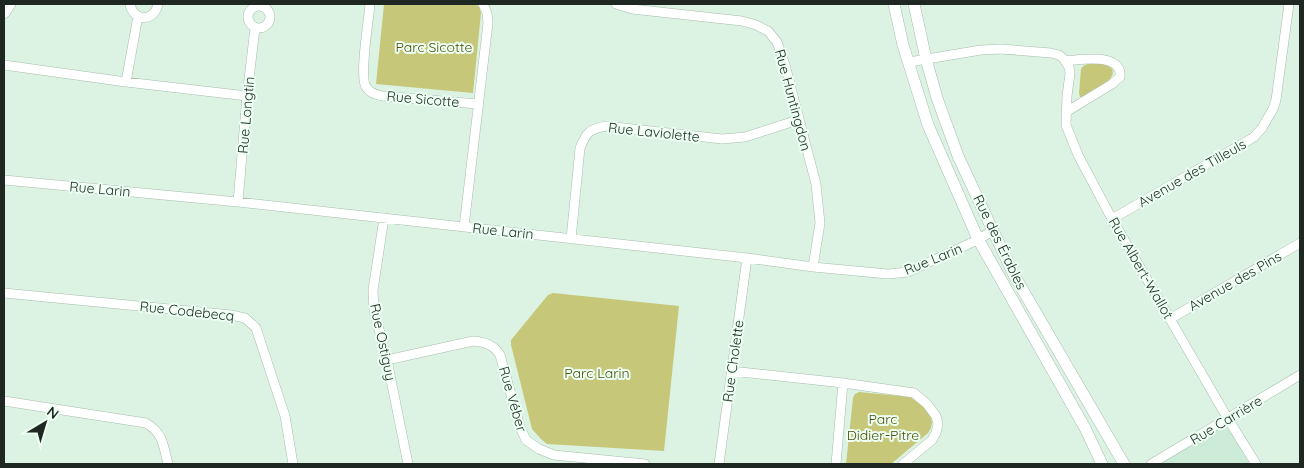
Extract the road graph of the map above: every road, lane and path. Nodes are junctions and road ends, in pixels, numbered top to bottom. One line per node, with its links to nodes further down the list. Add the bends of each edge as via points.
1 (10, 4): 10 (street)
2 (130, 4): 11 (street)
3 (158, 4): 11 (street, via 151,16)
4 (370, 4): 19 (street, Rue Sicotte, via 363,70 364,84 370,92 382,96)
5 (484, 4): 19 (street, Rue Sicotte, via 488,23)
6 (616, 4): 21 (street, Rue Huntingdon, via 632,9 742,21 768,31 777,42 785,65)
7 (894, 4): 15 (street, Rue des Érables)
8 (914, 4): 13 (street, Rue des Érables)
9 (1289, 4): 25 (street, Avenue des Tilleuls, via 1276,100 1262,128 1254,137)
10 (4, 13)
11 (138, 16): 17 (street)
12 (255, 28): 18 (street, Rue Longtin)
13 (926, 59): 14 (street, via 1001,49 1051,53); 15 (street); 27 (street, Rue des Érables, via 958,156)
14 (1065, 61): 20 (street, Rue Albert-Wallot, via 1070,73); 20 (street, via 1109,60 1121,72 1112,84)
15 (909, 62): 29 (street, Rue des Érables, via 928,125)
16 (4, 65): 17 (street)
17 (126, 82): 18 (street)
18 (247, 96): 23 (street, Rue Longtin)
19 (478, 104): 26 (street, Rue Sicotte)
20 (1066, 112): 25 (street, Rue Albert-Wallot, via 1066,125 1078,155)
21 (798, 120): 28 (street, Rue Laviolette, via 745,137 722,140 606,126 593,128 580,148); 32 (street, Rue Huntingdon, via 816,184 820,224)
22 (4, 180): 23 (street, Rue Larin)
23 (238, 202): 24 (street, Rue Larin)
24 (384, 218): 26 (street, Rue Larin); 35 (street, Rue Ostiguy, via 373,290 374,310)
25 (1112, 219): 34 (street, Rue Albert-Wallot)
26 (464, 227): 28 (street, Rue Larin)
27 (993, 231): 29 (street, Rue Larin); 49 (street, Rue des Érables, via 1014,275)
28 (571, 239): 31 (street, Rue Larin)
29 (978, 239): 32 (street, Rue Larin, via 908,272 888,274); 48 (street, Rue des Érables)
30 (1300, 243): 34 (street, Avenue des Pins)
31 (747, 258): 32 (street, Rue Larin); 36 (street, Rue Cholette)
32 (813, 267)
33 (4, 293): 42 (street, Rue Codebecq, via 245,318 256,328 285,416)
34 (1170, 319): 40 (street, Rue Albert-Wallot)
35 (387, 360): 43 (street, Rue Ostiguy); 44 (street, Rue Véber, via 474,341 484,342 499,352 526,440 554,455)
36 (731, 371): 38 (street); 45 (street, Rue Cholette)
37 (1300, 375): 40 (street, Rue Carrière)
38 (843, 384): 46 (street); 47 (street, via 914,393 936,416 938,424 932,440)
39 (4, 401): 41 (street, via 146,423 161,436)
40 (1228, 419): 50 (street, Rue Carrière); 51 (street, Rue Albert-Wallot)
41 (168, 464)
42 (293, 464)
43 (408, 464)
44 (645, 464)
45 (719, 464)
46 (836, 464)
47 (903, 464)
48 (1102, 464)
49 (1124, 464)
50 (1151, 464)
51 (1256, 464)

